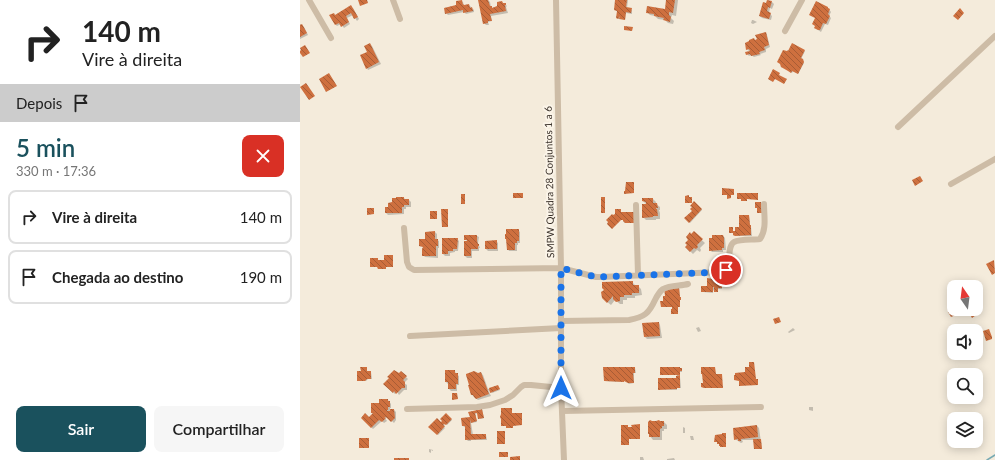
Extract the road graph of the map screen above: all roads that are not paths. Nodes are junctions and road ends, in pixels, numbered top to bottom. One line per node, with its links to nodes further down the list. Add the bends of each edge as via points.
1 (309, 0): 8 (street)
2 (393, 0): 5 (street)
3 (556, 0): 15 (street, SMPW Quadra 28 Conjuntos 1 a 6)
4 (802, 0): 6 (street)
5 (400, 19)
6 (785, 31)
7 (995, 36): 9 (street)
8 (331, 38)
9 (898, 127)
10 (995, 159): 11 (street)
11 (952, 184)
12 (764, 204): 16 (street, via 763,235 760,239 733,242 726,270)
13 (636, 205): 16 (street)
14 (404, 228): 15 (street, via 407,262 414,270)
15 (561, 268): 16 (street, via 596,277); 18 (street, SMPW Quadra 28 Conjuntos 1 a 6)
16 (638, 275)
17 (688, 284): 18 (street, via 661,290 651,308 638,319)
18 (561, 321): 19 (street, SMPW Quadra 28 Conjuntos 1 a 6)
19 (561, 328): 20 (street); 21 (street, SMPW Quadra 28 Conjuntos 1 a 6)
20 (410, 336)
21 (561, 388): 23 (street, via 531,384 524,385 513,395 495,404); 24 (street, SMPW Quadra 28 Conjuntos 1 a 6)
22 (761, 407): 24 (street)
23 (407, 409)
24 (563, 410): 25 (street, SMPW Quadra 28 Conjuntos 1 a 6)
25 (564, 460)

